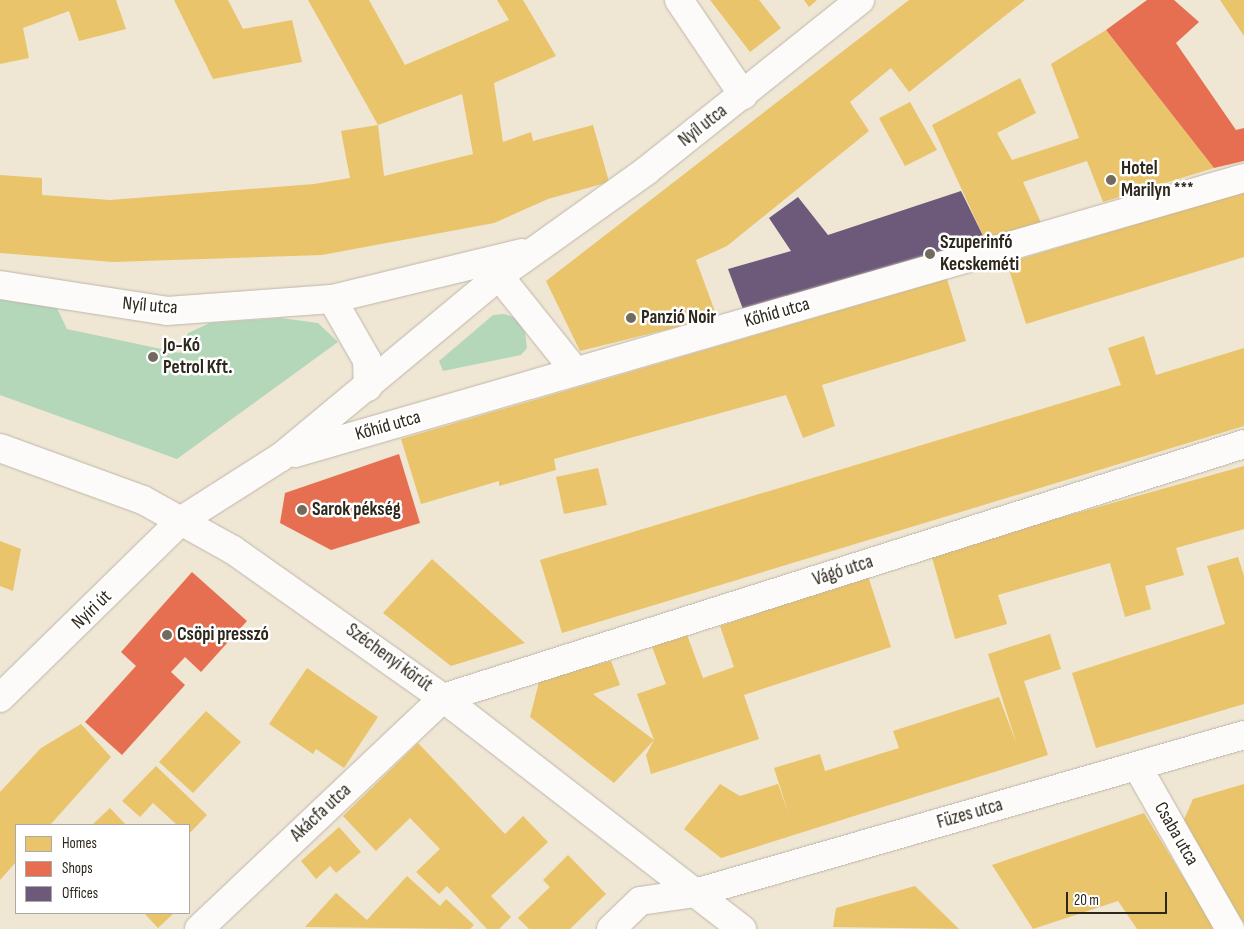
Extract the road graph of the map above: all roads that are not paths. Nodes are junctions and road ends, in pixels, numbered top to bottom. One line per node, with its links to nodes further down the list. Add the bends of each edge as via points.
1 (679, 0): 3 (street)
2 (860, 0): 3 (street, Nyíl utca)
3 (743, 95): 5 (street, Nyíl utca)
4 (1244, 178): 9 (street, Kőhíd utca)
5 (543, 248): 6 (street, Nyíl utca); 8 (street, Nyíl utca)
6 (499, 276): 9 (street); 10 (street, Nyíl utca)
7 (0, 285): 8 (street, Nyíl utca, via 168,311)
8 (332, 299): 10 (street, via 367,360)
9 (575, 372): 13 (street, Kőhíd utca)
10 (368, 387): 13 (street, Nyíl utca)
11 (1244, 444): 16 (street, Vágó utca)
12 (0, 448): 14 (street, Széchenyi körút, via 143,500)
13 (281, 457): 14 (street, Nyíl utca)
14 (182, 520): 15 (street, Nyíri út); 16 (street, Széchenyi körút, via 300,593)
15 (0, 698)
16 (443, 698): 19 (street, Széchenyi körút); 20 (street, Akácfa utca)
17 (1244, 735): 18 (street, Füzes utca)
18 (1137, 766): 19 (street, Füzes utca); 23 (street, Csaba utca)
19 (696, 893): 21 (street, Füzes utca, via 640,901); 22 (street, Széchenyi körút)
20 (199, 929)
21 (611, 929)
22 (742, 929)
23 (1230, 929)

